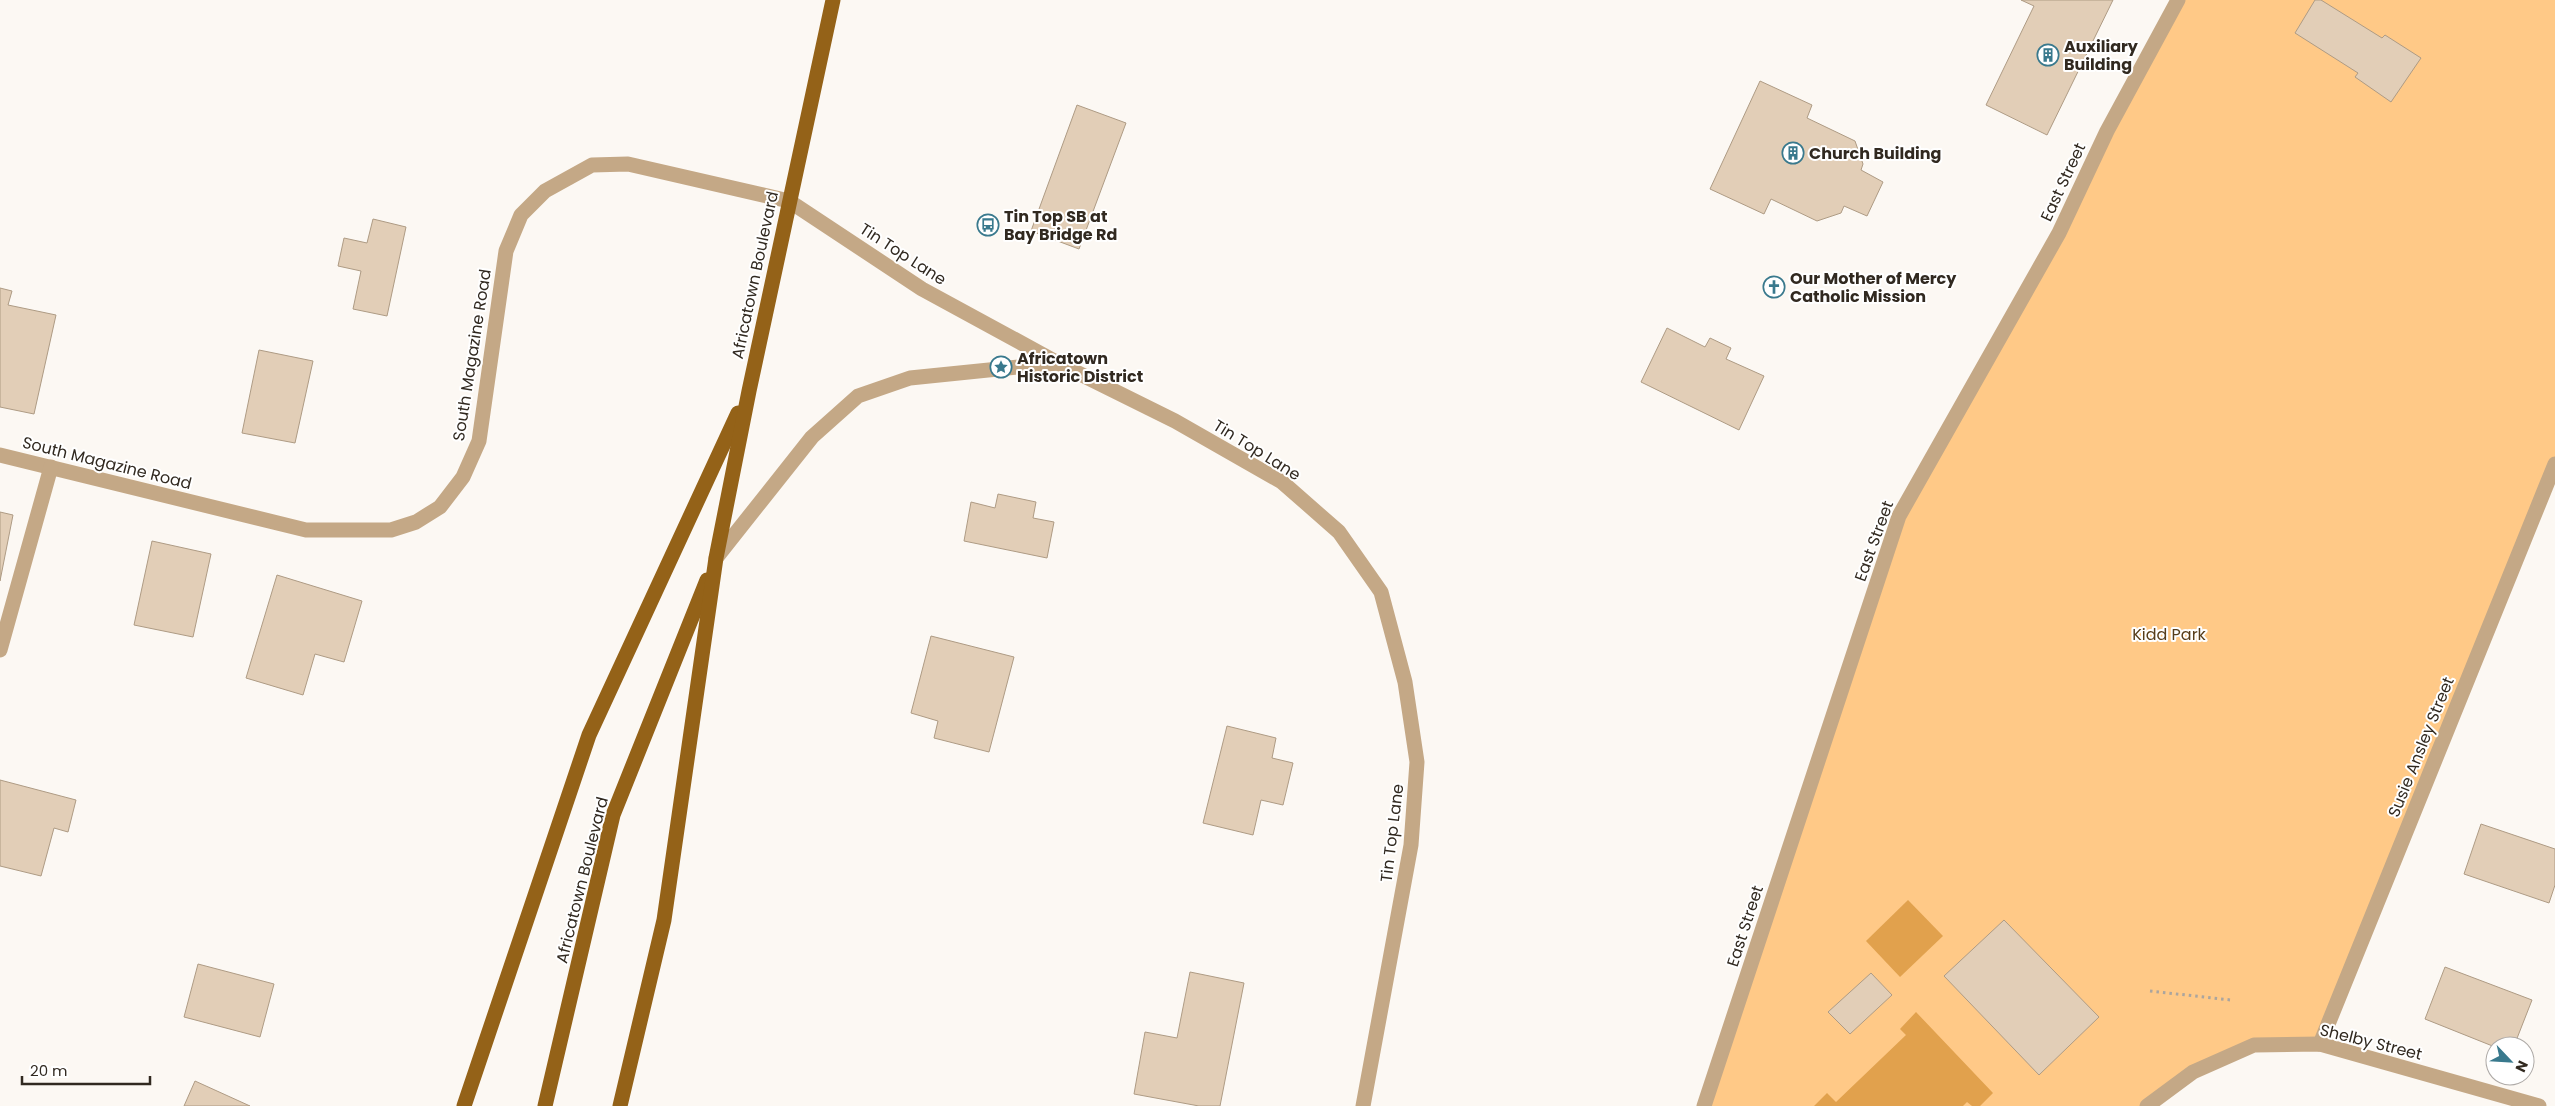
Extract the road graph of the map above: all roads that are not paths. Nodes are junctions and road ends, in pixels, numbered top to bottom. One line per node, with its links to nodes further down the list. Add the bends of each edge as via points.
1 (833, 0): 3 (main road, Africatown Boulevard)
2 (2178, 0): 16 (street, East Street, via 2107,131 2059,233 1899,516)
3 (789, 201): 4 (street, Tin Top Lane, via 922,289); 5 (main road, Africatown Boulevard); 8 (street, South Magazine Road, via 628,164 592,165 545,191 521,214 506,251 479,441 463,477 440,507 416,522 391,530 306,530)
4 (1058, 362): 9 (street, via 910,378 858,396 812,437); 15 (street, Tin Top Lane, via 1175,421 1282,482 1339,532 1381,592 1405,682 1417,762 1411,845)
5 (748, 391): 9 (main road, Africatown Boulevard); 12 (main road, via 589,735)
6 (0, 455): 8 (street, South Magazine Road)
7 (2555, 464): 11 (street, Susie Ansley Street)
8 (51, 467): 10 (street)
9 (716, 558): 13 (main road, Africatown Boulevard, via 613,815); 14 (main road, Africatown Boulevard, via 664,920)
10 (0, 650)
11 (2320, 1044): 17 (street, Shelby Street, via 2254,1045 2192,1072); 18 (street, Shelby Street)
12 (464, 1106)
13 (545, 1106)
14 (620, 1106)
15 (1363, 1106)
16 (1704, 1106)
17 (2147, 1106)
18 (2539, 1106)

